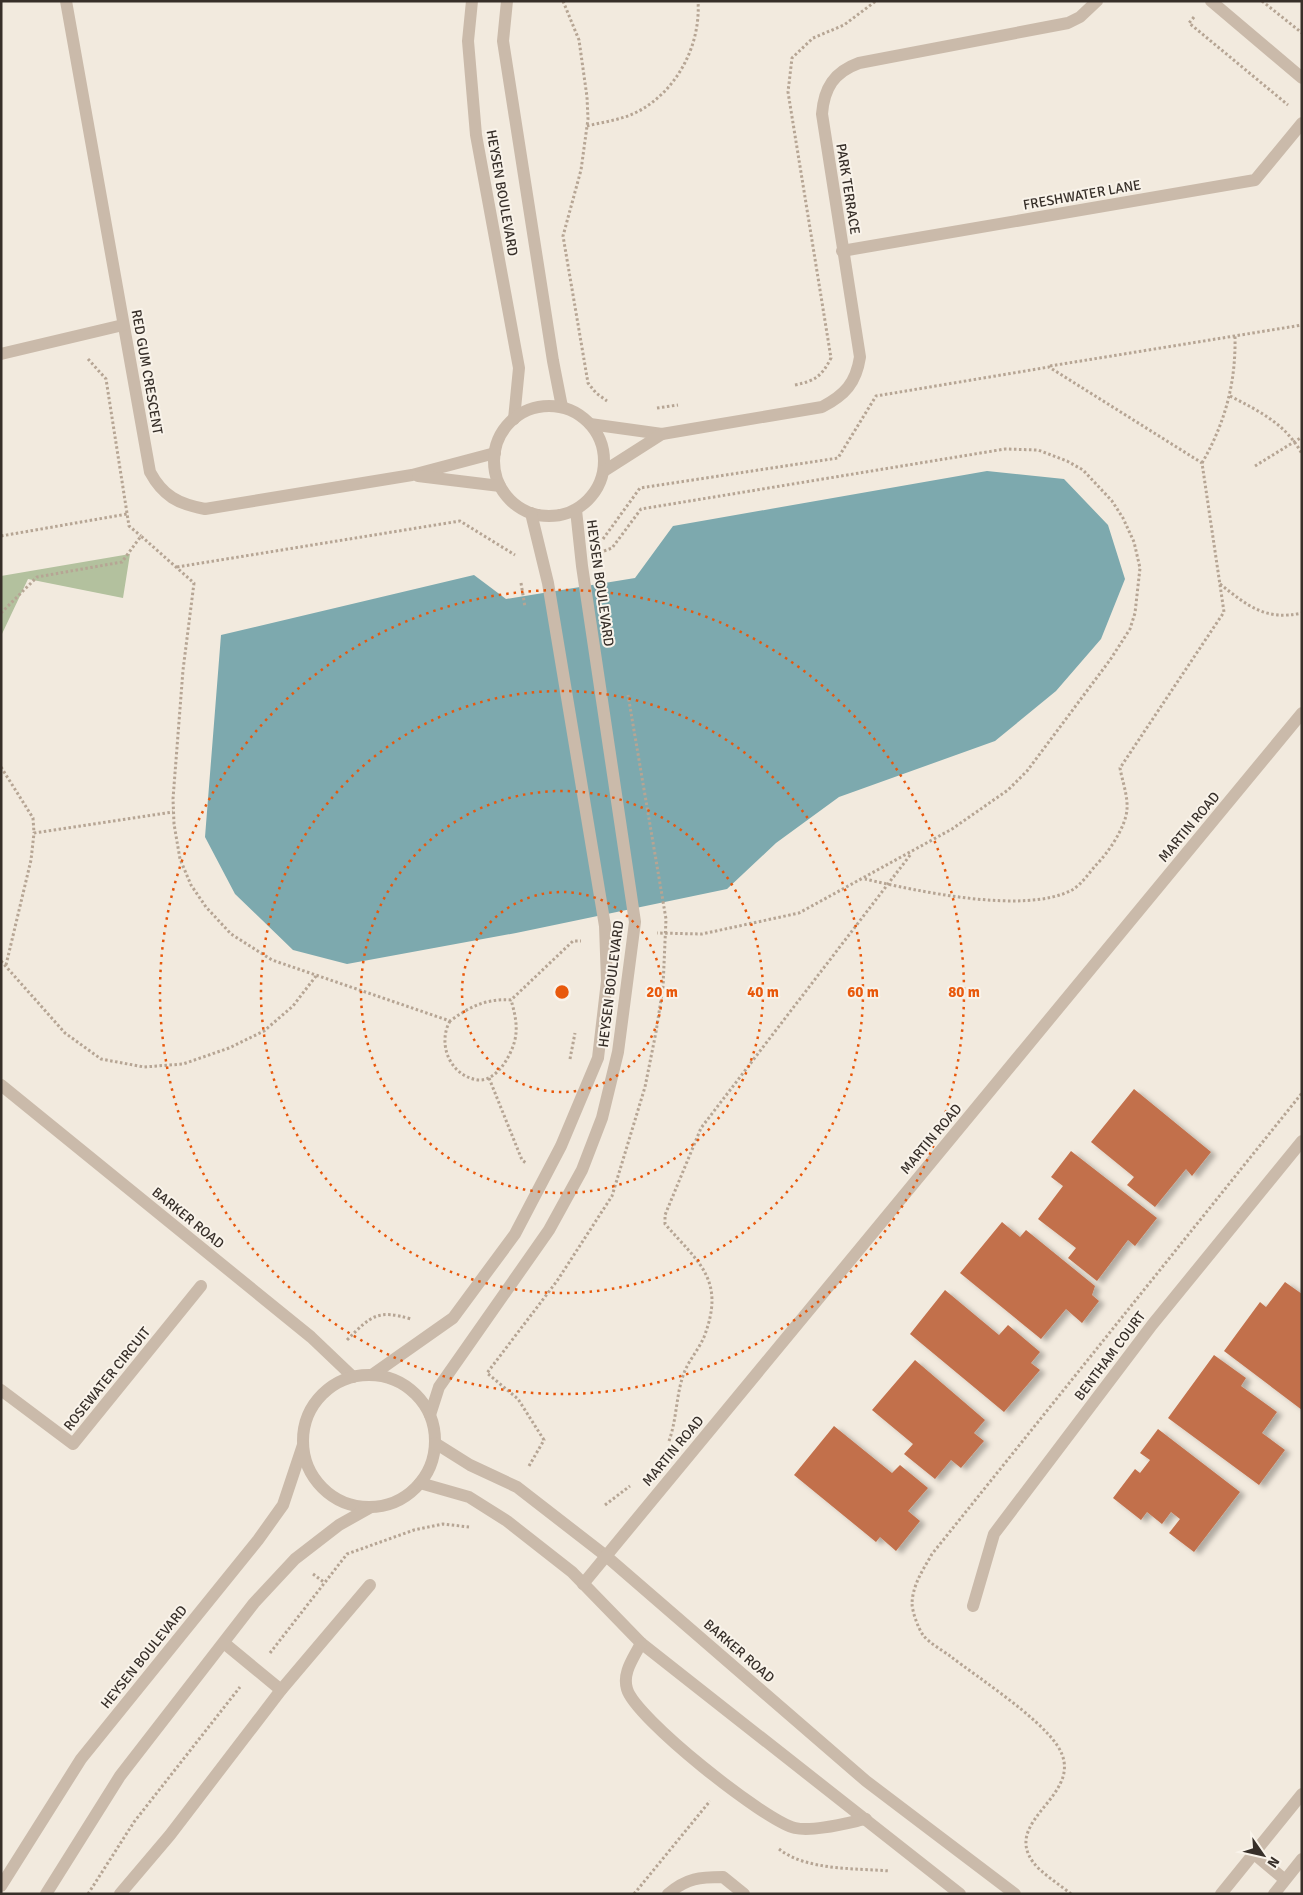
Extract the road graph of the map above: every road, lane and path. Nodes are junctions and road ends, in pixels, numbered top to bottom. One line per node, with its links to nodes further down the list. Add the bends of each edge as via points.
1 (66, 1): 17 (street, RED GUM CRESCENT)
2 (472, 1): 29 (street, HEYSEN BOULEVARD, via 468,41 476,135 519,368)
3 (507, 1): 27 (street, HEYSEN BOULEVARD, via 504,41 552,361)
4 (563, 1): 15 (path, via 579,40)
5 (698, 1): 15 (path, via 696,31 686,60 669,87 653,102 635,112 618,120)
6 (876, 1): 23 (path, via 844,25 813,38 792,58 788,92 831,358 823,373)
7 (1096, 1): 16 (street, PARK TERRACE, via 1080,17 1068,23 859,62 845,68 830,82 823,99 822,114)
8 (1211, 1): 12 (street)
9 (1262, 1): 11 (path)
10 (1197, 14): 13 (path, via 1189,23)
11 (1302, 33)
12 (1302, 78)
13 (1294, 110)
14 (1302, 123): 16 (street, FRESHWATER LANE, via 1255,180)
15 (587, 126): 25 (path, via 581,170 563,236 588,383)
16 (842, 252): 31 (street, PARK TERRACE, via 860,357 850,387 839,398 822,407)
17 (123, 325): 20 (street); 39 (street, RED GUM CRESCENT, via 150,472 157,485 174,501 205,508)
18 (1302, 325): 19 (path)
19 (1235, 336): 22 (path); 24 (path, via 1236,360)
20 (1, 354)
21 (79, 361): 42 (path, via 89,359 106,379)
22 (1050, 366): 36 (path); 46 (path, via 876,396 838,458 640,488 603,539)
23 (788, 387)
24 (1230, 396): 33 (path, via 1276,421); 36 (path, via 1215,442)
25 (608, 402)
26 (680, 404): 28 (path)
27 (562, 407): 29 (street, via 528,410); 30 (street)
28 (652, 408)
29 (514, 419): 34 (street, via 505,428)
30 (590, 424): 31 (street); 38 (street, via 600,438)
31 (662, 434): 38 (street)
32 (1302, 437): 33 (path)
33 (1295, 441): 35 (path); 37 (path)
34 (495, 453): 39 (street, RED GUM CRESCENT); 40 (street, via 494,464)
35 (1302, 454)
36 (1202, 463): 50 (path)
37 (1255, 466)
38 (604, 471): 41 (street, via 598,487)
39 (412, 475): 40 (street, RED GUM CRESCENT)
40 (500, 486): 43 (street, via 513,503)
41 (576, 510): 43 (street, via 546,517); 61 (street, HEYSEN BOULEVARD)
42 (127, 514): 44 (path); 45 (path, via 129,526)
43 (531, 514): 62 (street, HEYSEN BOULEVARD, via 548,583)
44 (1, 536)
45 (141, 536): 49 (path); 51 (path, via 122,562 37,577)
46 (604, 551): 47 (path); 58 (path, via 612,548 641,509 1005,449 1038,450 1083,470 1112,501 1134,542 1140,568 1130,629 1027,771 1008,790)
47 (605, 558)
48 (517, 562): 49 (path, via 515,554 460,521)
49 (176, 567): 56 (path, via 194,583 183,670)
50 (1220, 584): 52 (path, via 1264,614 1284,617); 60 (path, via 1224,612 1120,768 1127,810 1117,837 1106,855 1073,889 1045,899 993,901)
51 (1, 613)
52 (1302, 614)
53 (626, 685): 63 (path)
54 (1302, 713): 94 (street, MARTIN ROAD)
55 (1, 767): 57 (path, via 33,818)
56 (173, 812): 57 (path); 68 (path, via 180,859 191,885 206,907 231,934 272,960)
57 (34, 833): 67 (path)
58 (912, 852): 59 (path); 60 (path)
59 (864, 879): 60 (path); 63 (path, via 799,913 702,934)
60 (887, 884): 87 (path, via 701,1128 665,1215 665,1224 705,1269 711,1285 711,1308 704,1338 683,1375)
61 (634, 928): 63 (path); 84 (street, HEYSEN BOULEVARD, via 618,1052 602,1118 582,1170 549,1230 439,1387)
62 (605, 932): 64 (path); 81 (street, HEYSEN BOULEVARD, via 607,981 598,1058 562,1146 515,1234 453,1318)
63 (666, 933): 90 (path, via 656,1032 644,1088 612,1196 557,1281 487,1373 518,1399 544,1440)
64 (582, 940): 65 (path); 69 (path, via 573,941)
65 (582, 950)
66 (1, 961): 67 (path)
67 (6, 965): 68 (path, via 65,1033 100,1059 144,1067 183,1064 264,1031 293,1006)
68 (316, 976): 70 (path)
69 (511, 1000): 70 (path, via 474,1005); 73 (path, via 516,1014 513,1048)
70 (450, 1021): 73 (path, via 444,1036 449,1060 465,1075 478,1080)
71 (575, 1027): 72 (path)
72 (569, 1062)
73 (489, 1078): 77 (path, via 522,1160)
74 (1, 1085): 80 (street, BARKER ROAD)
75 (1302, 1093): 123 (path, via 932,1554 916,1581 912,1604 923,1635 1038,1724 1057,1746 1065,1762 1064,1777 1058,1790 1027,1830 1026,1849 1034,1863)
76 (1302, 1141): 97 (street, BENTHAM COURT, via 1152,1325 994,1534)
77 (532, 1167)
78 (201, 1286): 83 (street, ROSEWATER CIRCUIT, via 73,1444)
79 (414, 1320): 80 (path, via 390,1313 368,1319)
80 (331, 1356): 82 (street, BARKER ROAD)
81 (372, 1375): 82 (street); 84 (street, via 390,1378 407,1387 421,1400)
82 (353, 1377): 86 (street, via 322,1395 305,1427)
83 (1, 1390)
84 (430, 1415): 85 (street)
85 (435, 1443): 88 (street, via 431,1464); 90 (street, BARKER ROAD, via 470,1465)
86 (303, 1445): 92 (street, via 314,1477 325,1490 355,1506); 112 (street, HEYSEN BOULEVARD, via 283,1505 80,1759)
87 (667, 1445)
88 (420, 1483): 92 (street, via 407,1496 390,1504); 93 (street, via 469,1497)
89 (632, 1486): 91 (path)
90 (517, 1487): 94 (street, BARKER ROAD)
91 (605, 1505)
92 (372, 1507): 98 (street, via 339,1525 295,1559 254,1603)
93 (497, 1514): 96 (street); 100 (path, via 483,1528 443,1524 414,1530 347,1554)
94 (606, 1556): 96 (street, MARTIN ROAD); 122 (street, BARKER ROAD, via 866,1781)
95 (370, 1584): 101 (street)
96 (583, 1584): 99 (street)
97 (974, 1606)
98 (224, 1643): 100 (street); 115 (street, via 120,1776)
99 (641, 1643): 104 (street); 104 (street, via 626,1676 627,1690 638,1708 743,1798 784,1825 797,1829)
100 (256, 1669): 101 (street); 116 (path, via 134,1822)
101 (281, 1690): 117 (street, via 170,1835)
102 (1302, 1794): 106 (street)
103 (713, 1797): 118 (path)
104 (866, 1819): 121 (street)
105 (772, 1843): 109 (path, via 786,1854 810,1863)
106 (1253, 1853): 111 (street); 124 (street)
107 (1302, 1859): 111 (street)
108 (882, 1864): 109 (path)
109 (890, 1871): 110 (path)
110 (897, 1877)
111 (1284, 1879): 125 (street)
112 (1, 1886)
113 (1, 1891): 114 (street)
114 (5, 1894)
115 (46, 1894)
116 (88, 1894)
117 (120, 1894)
118 (634, 1894)
119 (668, 1894): 120 (street, via 698,1877 723,1877)
120 (744, 1894)
121 (960, 1894)
122 (1015, 1894)
123 (1071, 1894)
124 (1221, 1894)
125 (1274, 1894)

